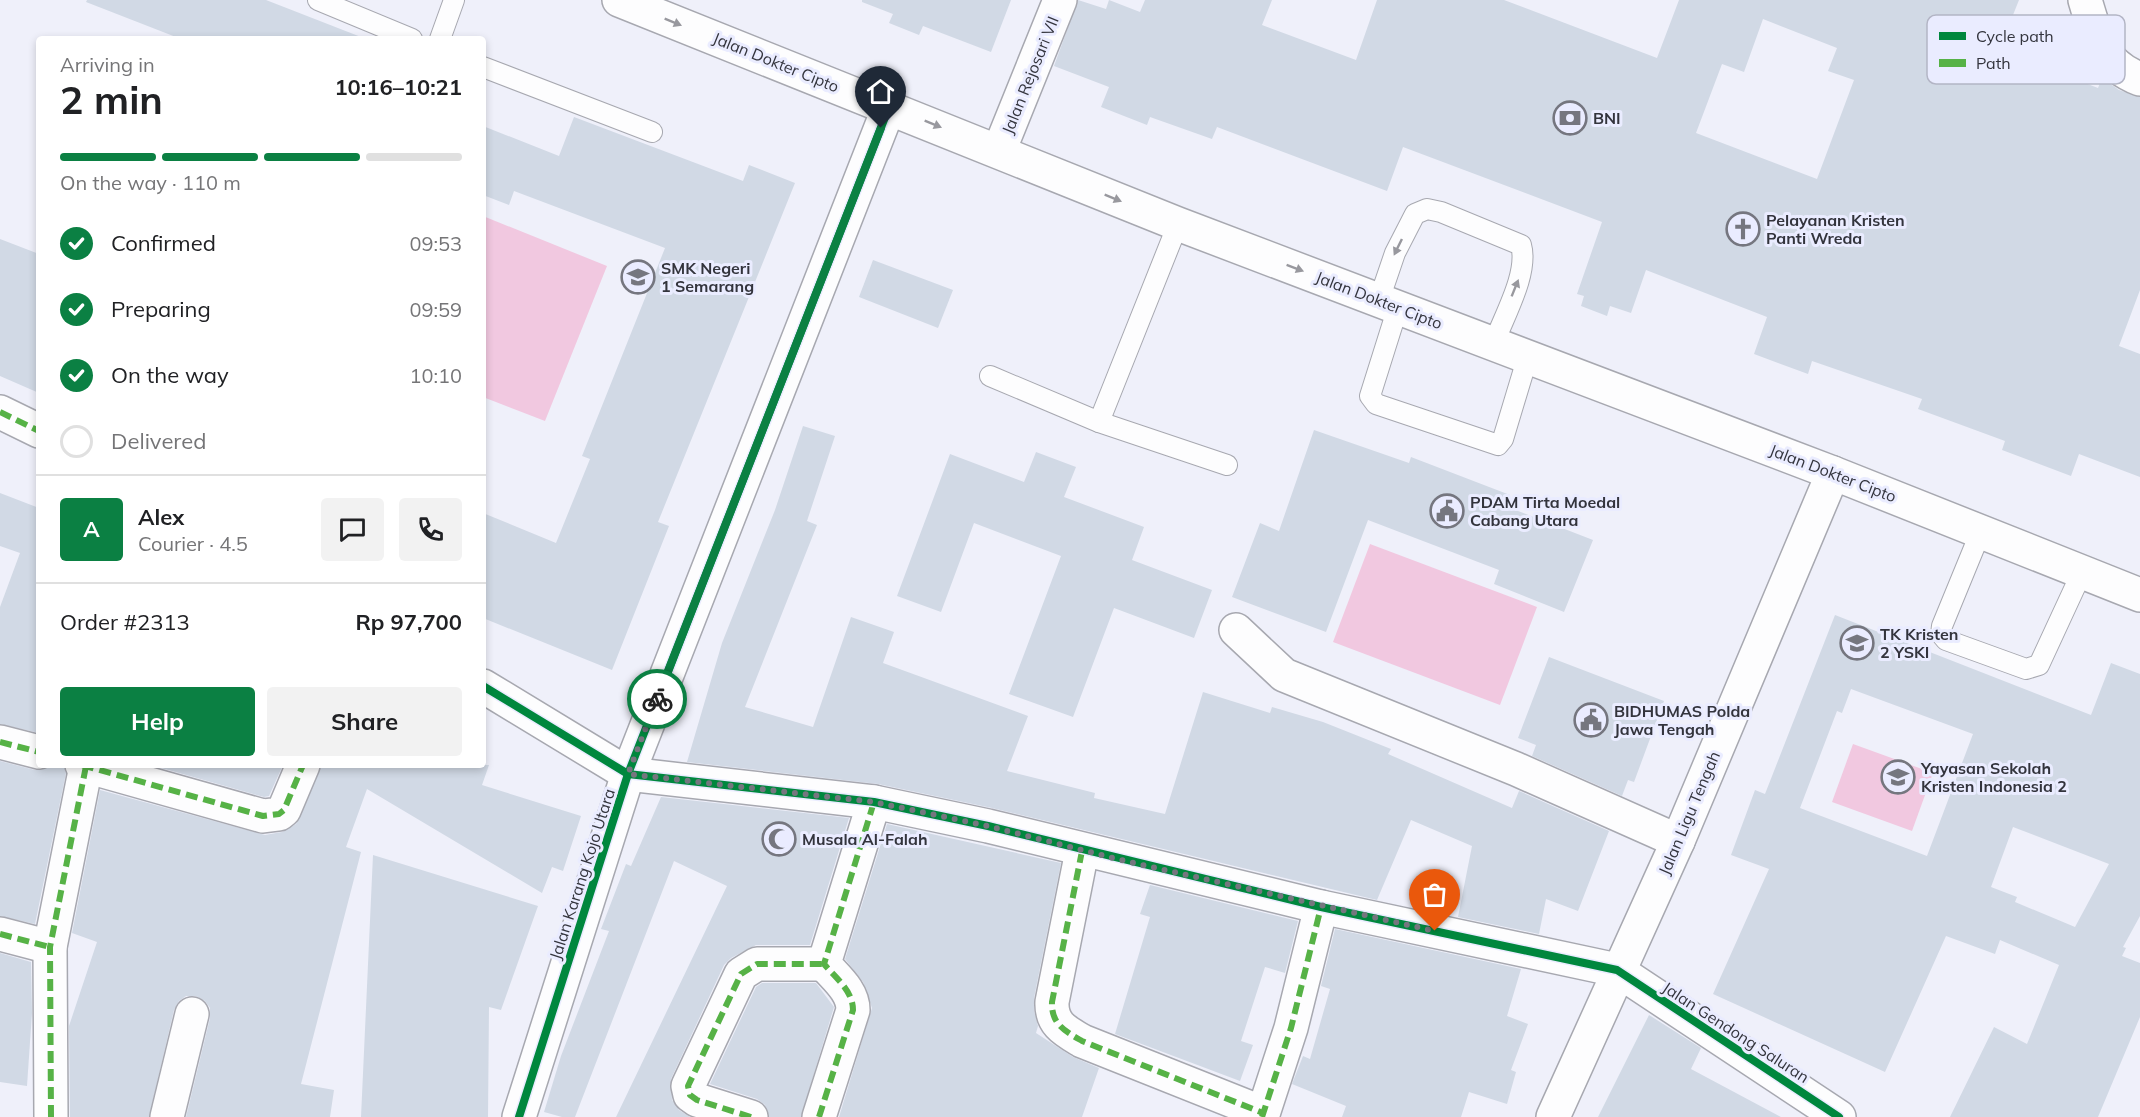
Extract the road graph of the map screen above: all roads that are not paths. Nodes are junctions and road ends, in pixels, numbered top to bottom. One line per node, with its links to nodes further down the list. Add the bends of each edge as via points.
1 (318, 0): 7 (lane)
2 (454, 0): 8 (lane)
3 (619, 0): 12 (main road, Jalan Dokter Cipto, one-way to 12)
4 (1060, 0): 14 (main road, Jalan Rejosari VII)
5 (2085, 0): 6 (main road)
6 (2090, 15)
7 (405, 36)
8 (441, 36)
9 (486, 68): 13 (lane)
10 (2125, 70): 11 (main road)
11 (2140, 79)
12 (889, 107): 14 (main road, Jalan Dokter Cipto, one-way to 14); 35 (main road, Jalan Karang Kojo Utara)
13 (652, 132)
14 (999, 151): 15 (main road, Jalan Dokter Cipto, one-way to 15)
15 (1178, 224): 16 (main road, Jalan Dokter Cipto, one-way to 16); 21 (lane)
16 (1388, 303): 17 (main road, Jalan Dokter Cipto); 17 (lane, one-way to 16, via 1521,272 1521,245 1441,213 1427,209 1415,214 1395,253); 18 (lane, via 1370,396 1376,404 1498,444 1503,439)
17 (1494, 343): 18 (main road, Jalan Dokter Cipto)
18 (1528, 356): 24 (main road, Jalan Dokter Cipto)
19 (990, 376): 21 (lane)
20 (0, 412): 22 (main road)
21 (1099, 422): 23 (lane)
22 (36, 430)
23 (1227, 465)
24 (1833, 473): 25 (main road, Jalan Dokter Cipto); 37 (main road, Jalan Ligu Tengah)
25 (1981, 531): 26 (main road, Jalan Dokter Cipto); 26 (lane, via 1942,626 1941,634 1946,639 2033,669 2039,665)
26 (2082, 572): 27 (main road, Jalan Dokter Cipto)
27 (2140, 595)
28 (1236, 630): 37 (main road, via 1284,675 1516,769)
29 (486, 688): 35 (main road)
30 (0, 742): 31 (main road)
31 (36, 751)
32 (84, 768): 41 (main road)
33 (91, 768): 34 (main road, via 263,816 284,810)
34 (302, 768)
35 (628, 774): 36 (main road); 48 (main road, Jalan Karang Kojo Utara)
36 (874, 802): 38 (main road); 42 (main road)
37 (1678, 842): 43 (main road, Jalan Ligu Tengah)
38 (1082, 850): 39 (main road); 45 (main road, via 1052,1002 1051,1012 1057,1024 1082,1041)
39 (1321, 907): 43 (main road); 45 (main road, via 1291,1028)
40 (0, 934): 41 (main road)
41 (50, 947): 46 (main road)
42 (824, 964): 49 (main road, via 757,964 741,974 688,1086 690,1095 697,1100); 50 (main road, via 851,995 853,1010)
43 (1617, 970): 51 (main road, Jalan Ligu Tengah); 52 (main road, Jalan Gendong Saluran)
44 (192, 1014): 47 (main road)
45 (1262, 1115)
46 (51, 1117)
47 (167, 1117)
48 (519, 1117)
49 (751, 1117)
50 (819, 1117)
51 (1553, 1117)
52 (1839, 1117)

